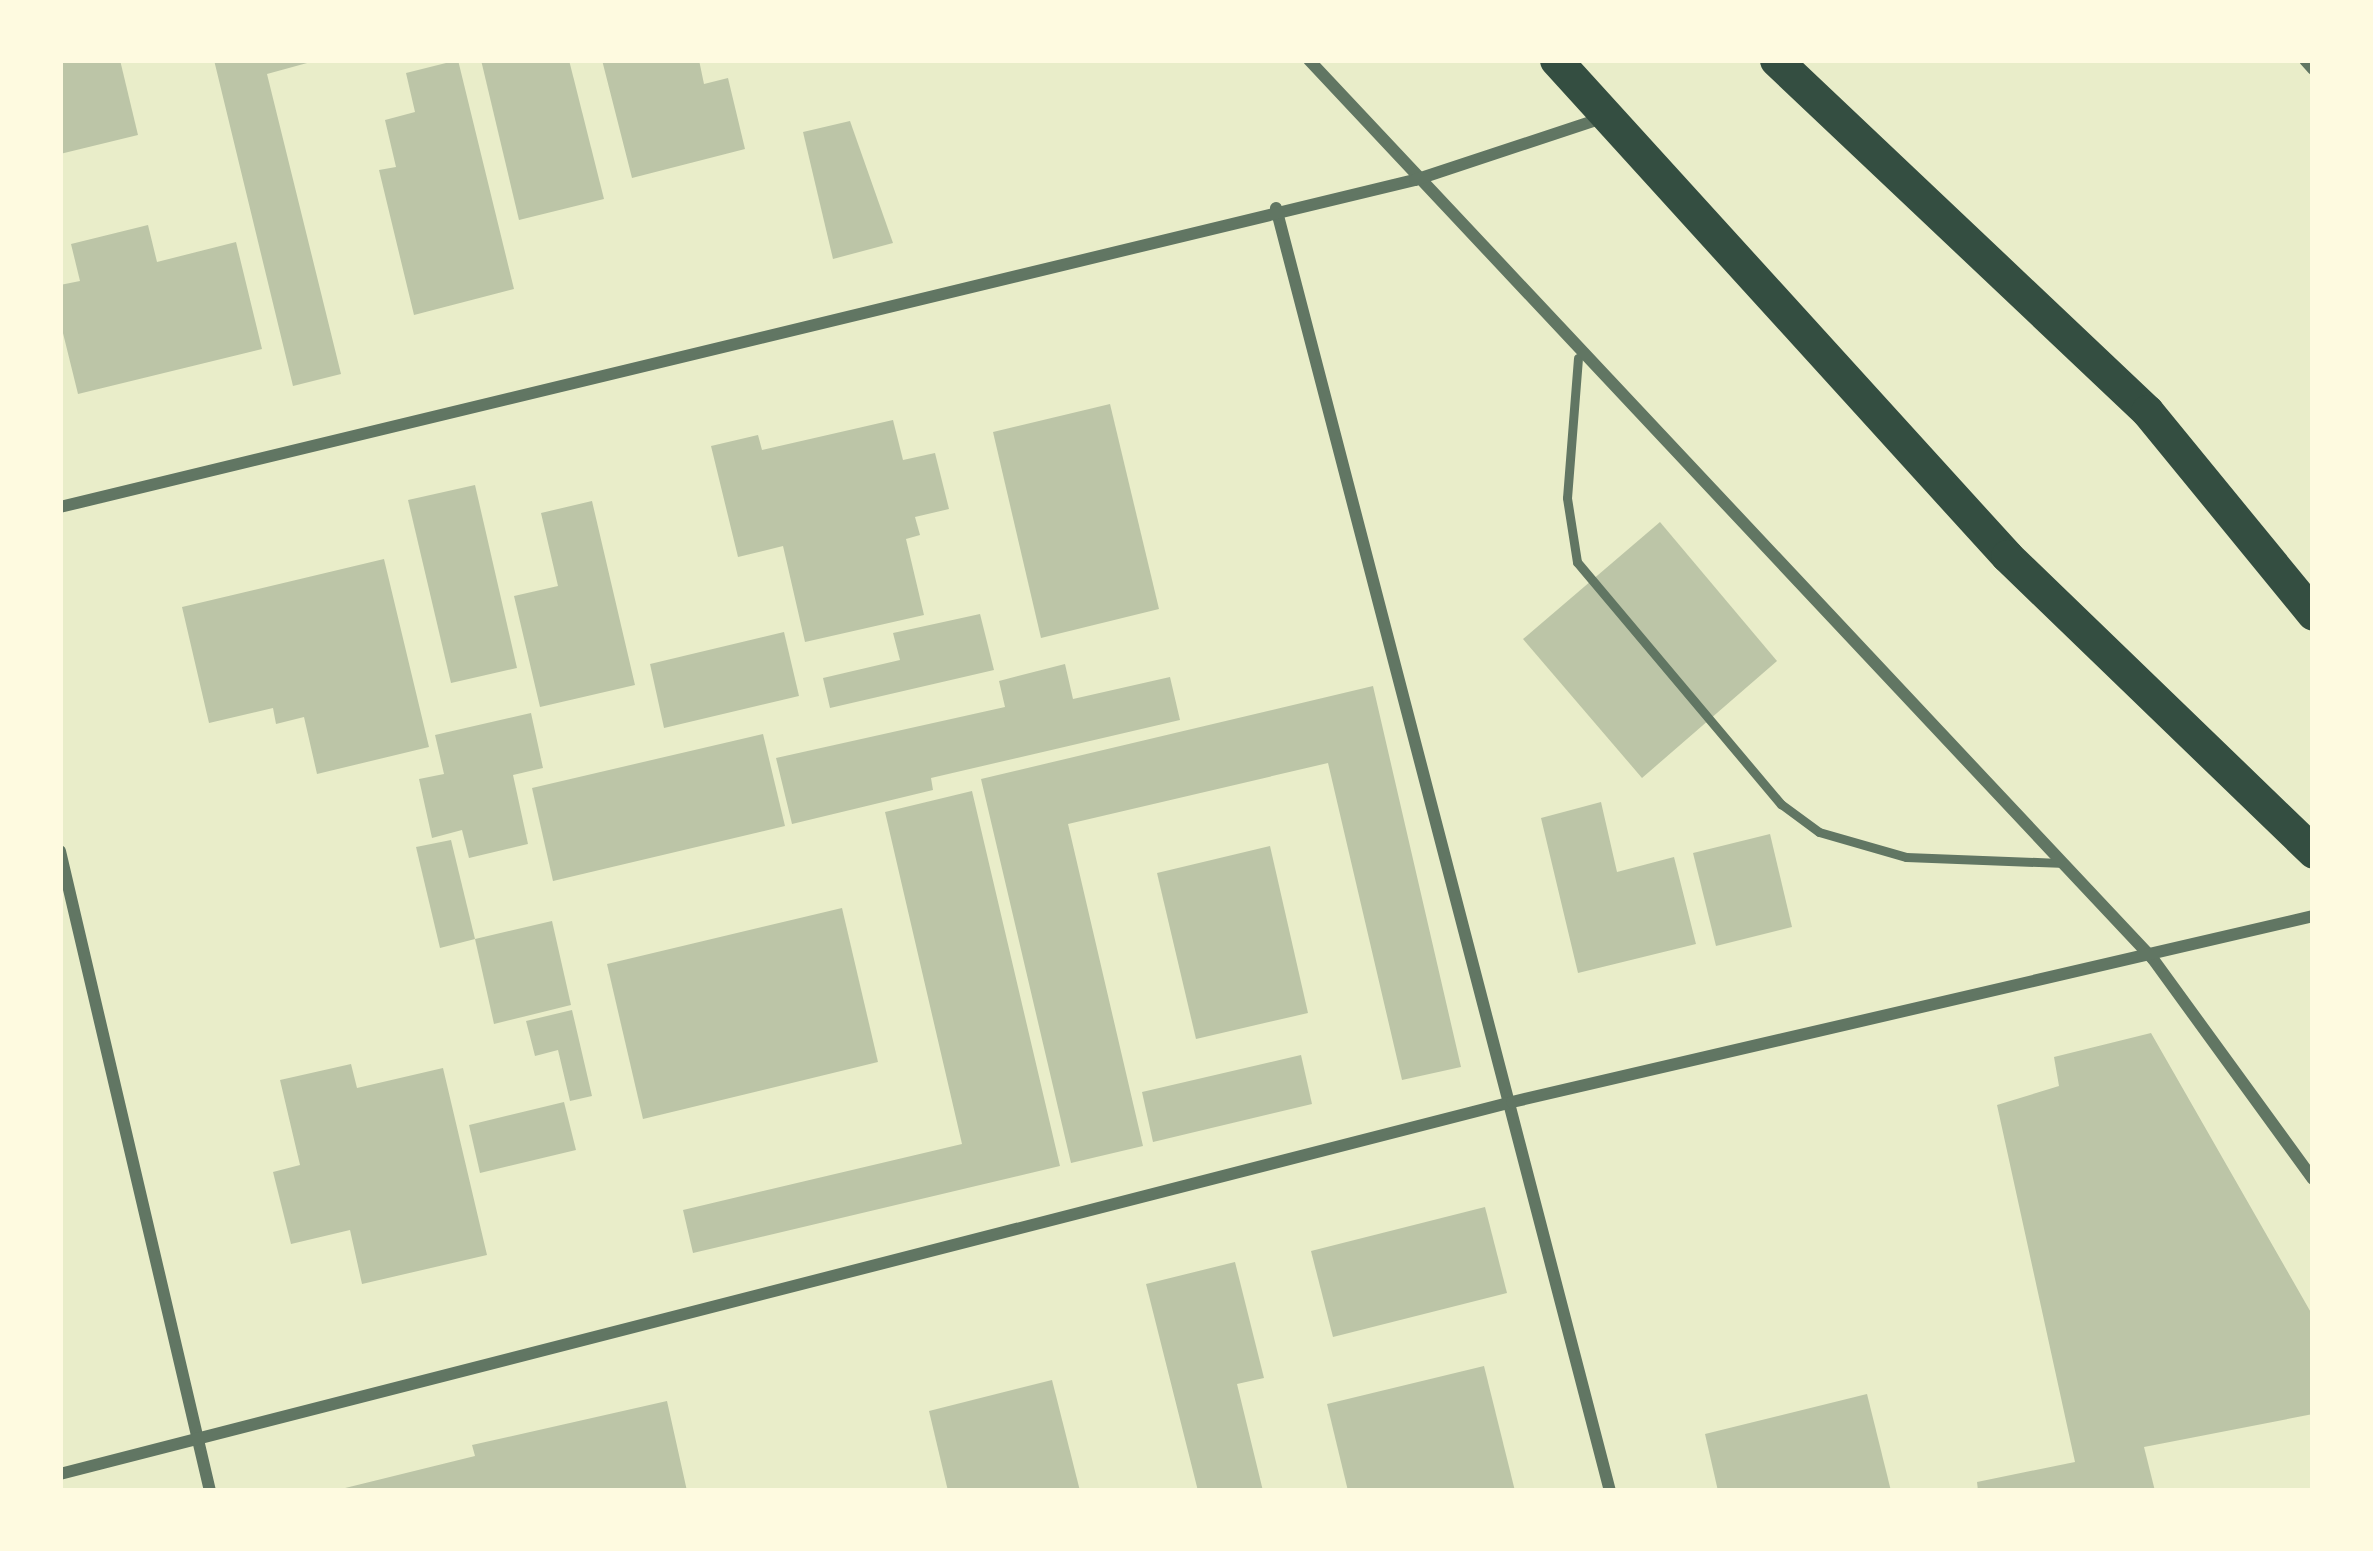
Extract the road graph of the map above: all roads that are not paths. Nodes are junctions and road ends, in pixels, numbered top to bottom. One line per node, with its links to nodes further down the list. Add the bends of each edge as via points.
1 (1310, 60): 7 (street)
2 (1556, 60): 6 (highway)
3 (1776, 60): 11 (highway, via 2147,411)
4 (2305, 60): 5 (street)
5 (2313, 68)
6 (1606, 117): 7 (street); 13 (highway, via 2007,556)
7 (1415, 180): 8 (street); 9 (street)
8 (1276, 208): 10 (street); 17 (street)
9 (1578, 358): 14 (street); 14 (lane, via 1567,498 1577,562 1789,813 1906,857)
10 (60, 507)
11 (2313, 614)
12 (60, 850): 19 (street)
13 (2313, 852)
14 (2059, 863): 16 (street)
15 (2313, 916): 16 (street)
16 (2153, 959): 17 (street); 18 (street)
17 (1512, 1102): 19 (street); 22 (street)
18 (2313, 1179)
19 (196, 1440): 20 (street); 21 (street)
20 (60, 1474)
21 (210, 1491)
22 (1610, 1491)

